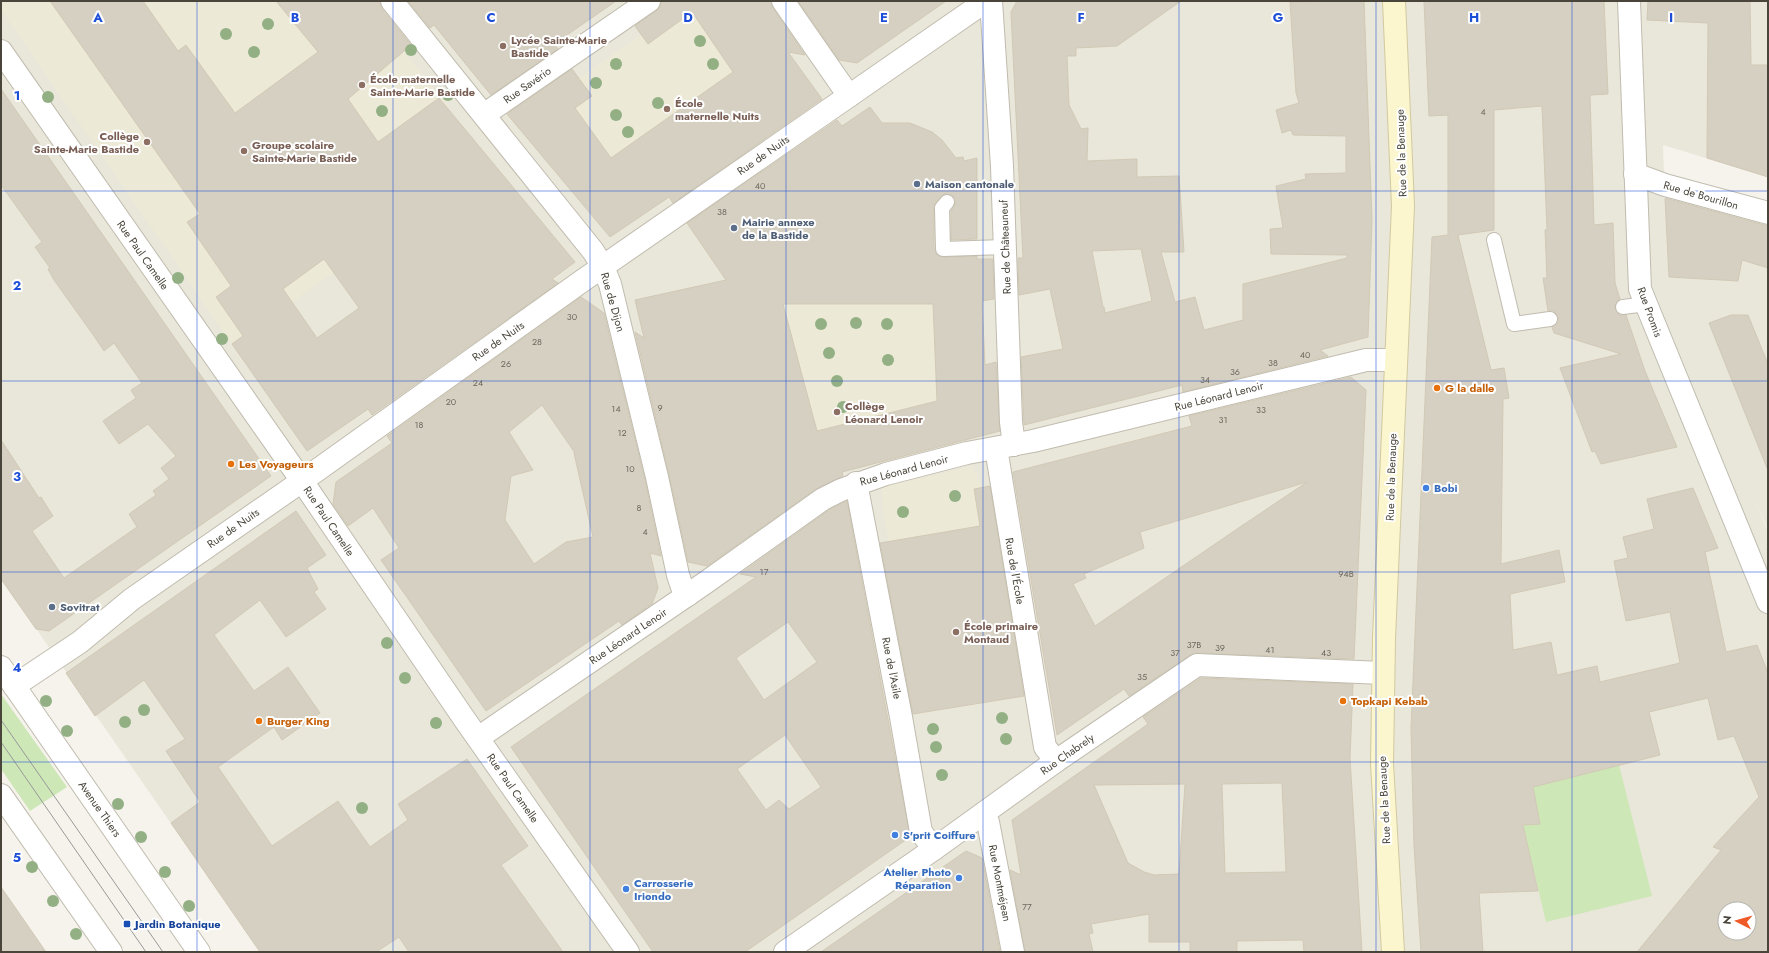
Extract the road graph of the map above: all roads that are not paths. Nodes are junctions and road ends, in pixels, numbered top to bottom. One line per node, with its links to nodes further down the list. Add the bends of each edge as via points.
1 (392, 1): 10 (street, Rue de Dijon)
2 (649, 1): 10 (street, Rue Savério)
3 (783, 1): 9 (street)
4 (986, 1): 9 (street, Rue de Nuits)
5 (991, 1): 15 (street, Rue de Châteauneuf)
6 (1394, 1): 20 (main road, Rue de la Benauge, via 1403,206)
7 (1629, 1): 11 (street, Rue Promis)
8 (1, 51): 22 (street, Rue Paul Camelle)
9 (849, 96): 16 (street, Rue de Nuits)
10 (485, 114): 16 (street, Rue de Dijon)
11 (1635, 174): 13 (street, Rue de Bourillon); 17 (street, Rue Promis, via 1640,289)
12 (947, 202): 15 (lane, via 942,208 943,250)
13 (1768, 214)
14 (1494, 240): 19 (lane, via 1514,324)
15 (1005, 247): 21 (street, Rue de Châteauneuf, via 1011,422)
16 (603, 267): 22 (street, Rue de Nuits); 24 (street, Rue de Dijon, via 610,284 656,470 678,575)
17 (1646, 304): 18 (lane); 25 (street, Rue Promis)
18 (1623, 307)
19 (1550, 319)
20 (1396, 360): 21 (street, Rue Léonard Lenoir, via 1366,360); 27 (main road, Rue de la Benauge)
21 (1005, 446): 23 (street, Rue Léonard Lenoir); 30 (street, Rue de l'École, via 1045,747)
22 (302, 481): 28 (street, Rue de Nuits, via 132,599 80,642); 29 (street, Rue Paul Camelle)
23 (856, 483): 24 (street, Rue Léonard Lenoir, via 823,499); 33 (street, Rue de l'Asile, via 921,832)
24 (688, 595): 29 (street, Rue Léonard Lenoir)
25 (1768, 602)
26 (1, 667): 28 (street, Avenue Thiers)
27 (1383, 673): 30 (street, Rue Chabrely, via 1197,665); 39 (main road, Rue de la Benauge, via 1382,764)
28 (14, 686): 35 (street, Avenue Thiers)
29 (478, 738): 36 (street, Rue Paul Camelle)
30 (1056, 761): 32 (street, Rue Chabrely)
31 (1, 794): 34 (street)
32 (983, 814): 33 (street, Rue Chabrely); 38 (street, Rue Montméjean, via 988,822)
33 (934, 849): 37 (street, Rue Chabrely)
34 (111, 952)
35 (199, 952)
36 (628, 952)
37 (785, 952)
38 (1013, 952)
39 (1393, 952)

